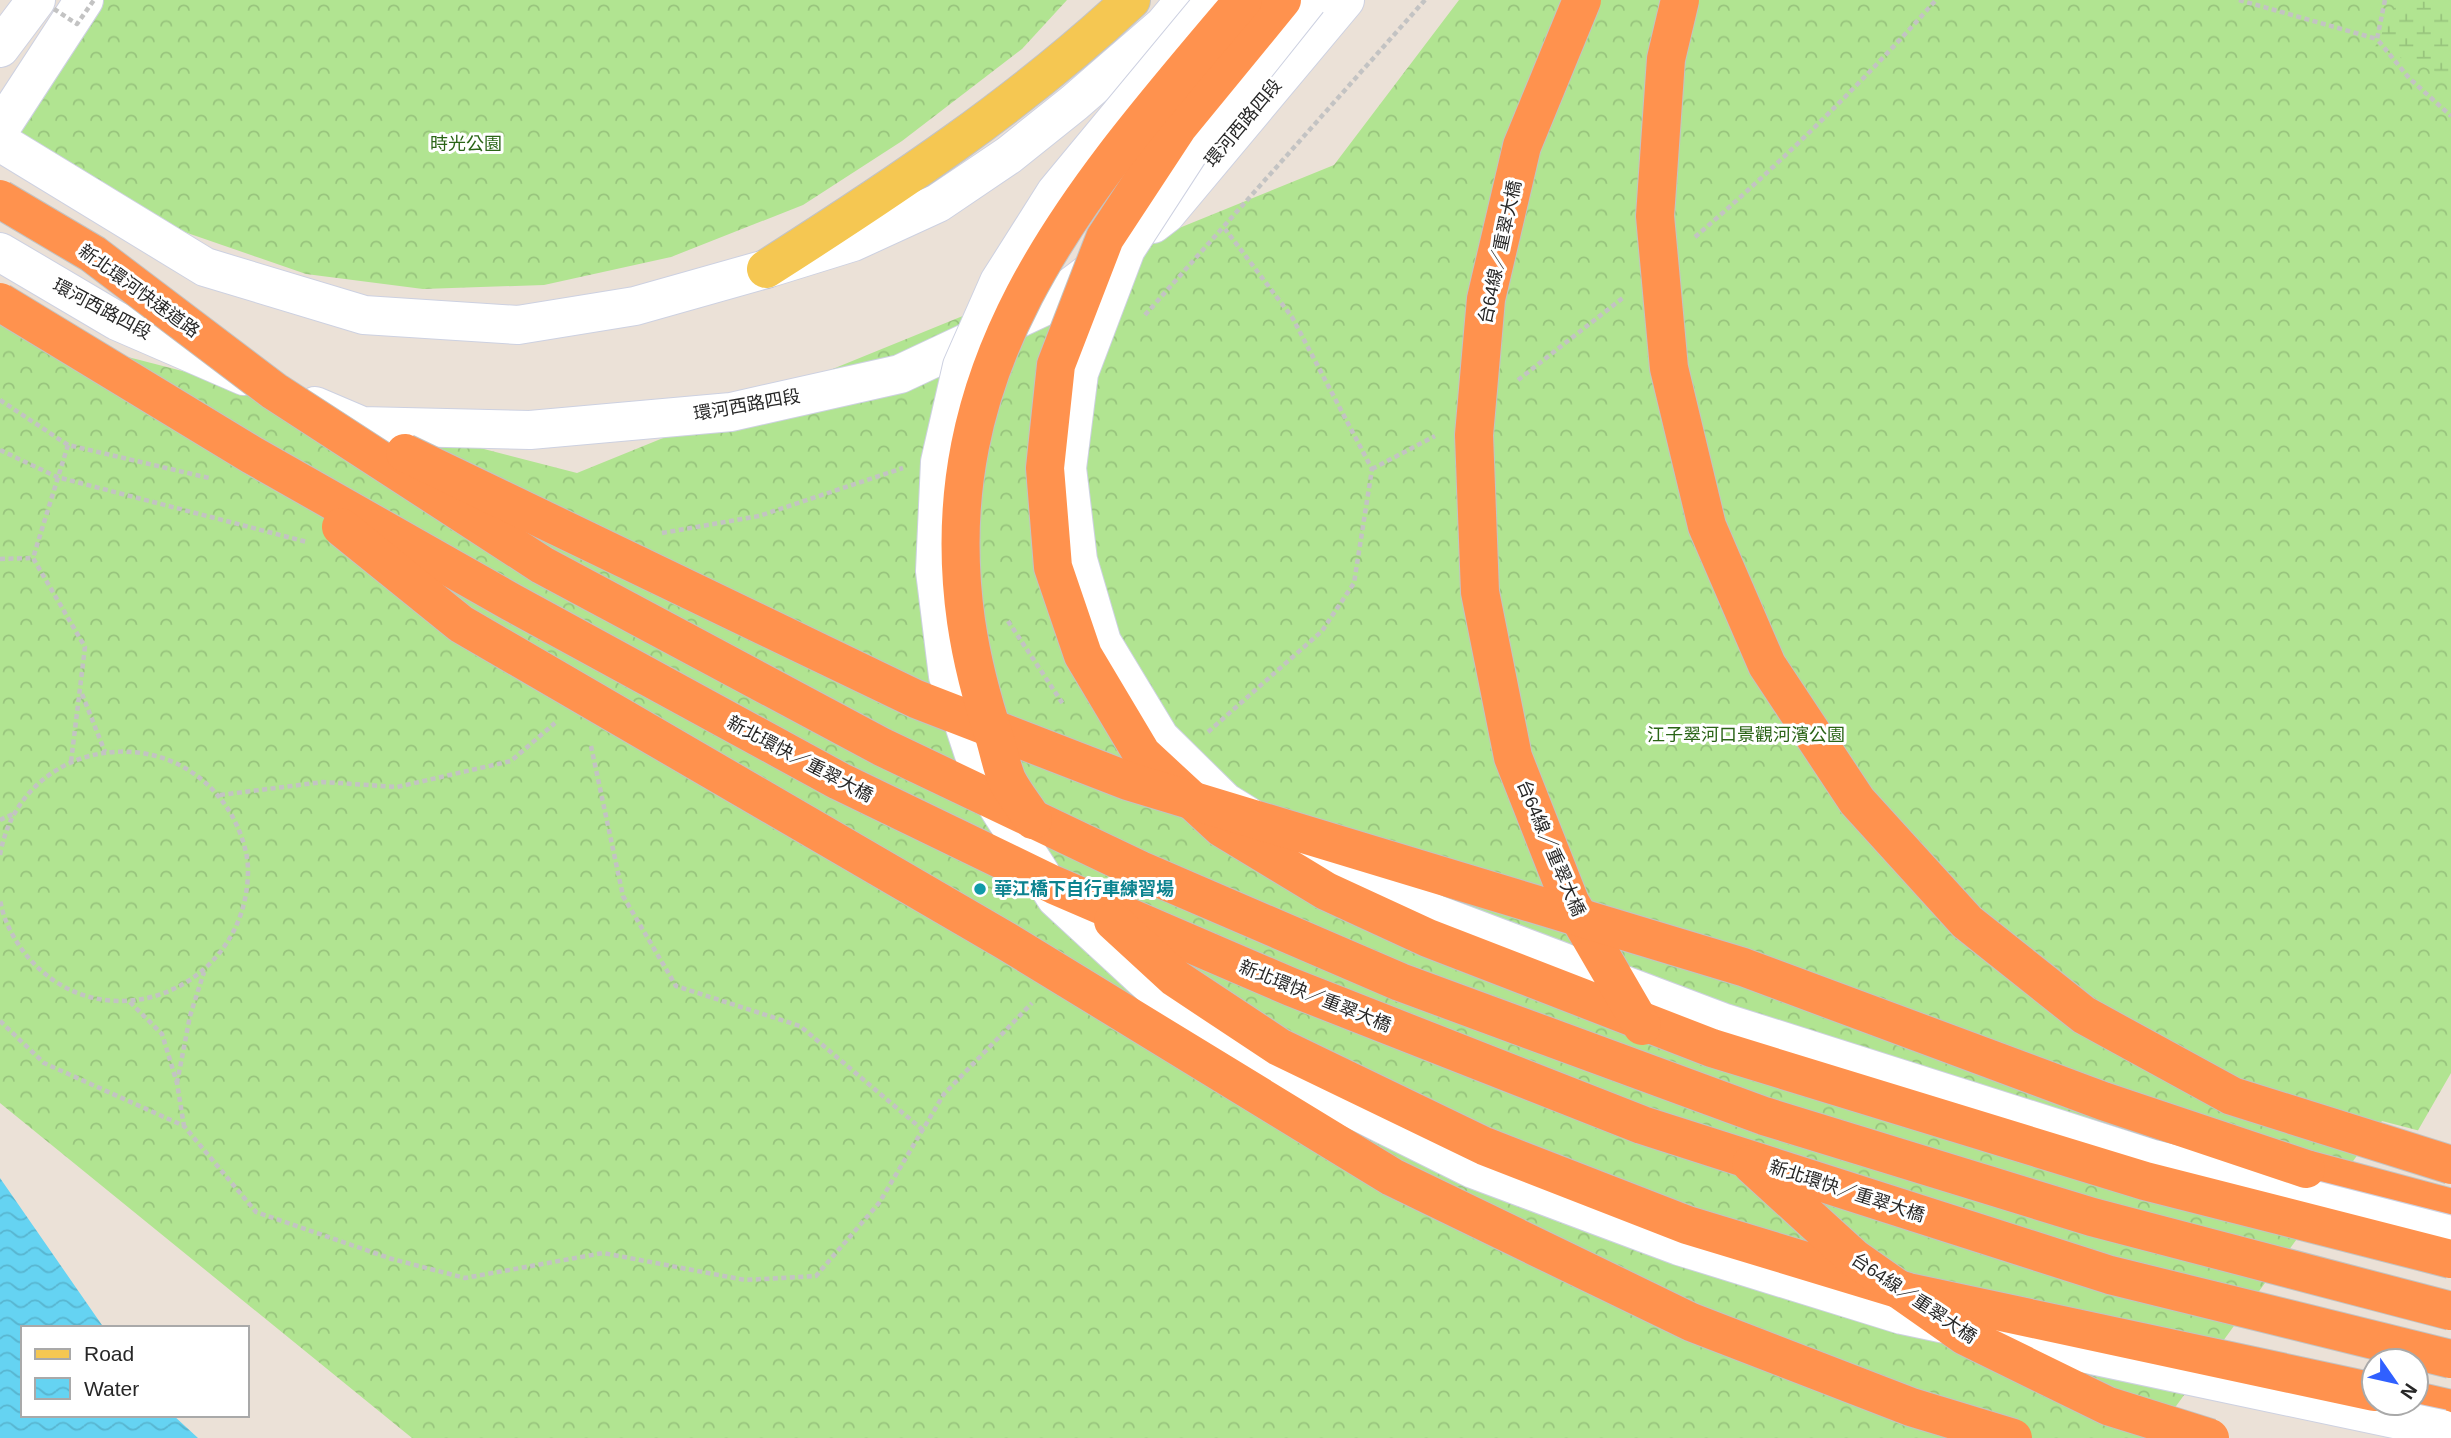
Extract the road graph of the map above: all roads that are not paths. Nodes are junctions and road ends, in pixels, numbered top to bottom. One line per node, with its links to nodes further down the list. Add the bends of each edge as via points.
1 (1131, 0): 18 (main road, via 986,121 878,198)
2 (1185, 0): 18 (street, via 1164,25 1074,103 938,203 853,242)
3 (1214, 0): 30 (street, bridge, via 1056,192 999,282 962,366 940,462 935,571 948,676 984,785 1056,898 1160,994 1270,1068 1473,1169 1679,1246 1902,1315)
4 (1243, 0): 28 (highway, bridge, via 1077,206 1024,292 988,373 965,466 959,572 973,671 1007,779 1074,886 1175,978 1279,1047 1485,1146 1687,1226 1908,1292)
5 (1282, 0): 25 (highway, bridge, via 1178,127 1105,238 1056,365 1045,468 1054,567 1083,655 1142,754 1222,828 1326,891 1428,938 1712,1048 2145,1181)
6 (1308, 0): 24 (street, bridge, via 1198,138 1126,249 1079,373 1067,468 1078,560 1102,642 1160,738 1225,802 1321,862 1436,914 1722,1022 2153,1159)
7 (1345, 0): 17 (street, 環河西路四段, via 1166,214 1047,305 900,374 731,412 530,430 362,426 117,321)
8 (1582, 0): 32 (highway, 台64線／重翠大橋, bridge, via 1522,146 1486,299 1474,435 1480,592 1511,744 1570,902 1658,1049 1758,1173 1854,1258 1965,1336 2108,1406)
9 (1680, 0): 22 (highway, bridge, via 1666,59 1655,216 1669,368 1707,526 1767,664 1857,801 1967,922 2084,1015 2232,1096)
10 (58, 3): 11 (street); 13 (street)
11 (0, 48)
12 (0, 57): 13 (street)
13 (34, 80): 14 (street)
14 (0, 129)
15 (0, 142): 18 (street, via 205,267 364,315 518,325 635,306)
16 (0, 199): 20 (highway, 新北環河快速道路, bridge, via 93,254)
17 (0, 252)
18 (765, 269)
19 (0, 302): 21 (highway, bridge)
20 (274, 391): 23 (highway, bridge, via 916,699 1128,781 1743,967 2103,1101 2306,1169); 26 (highway, bridge, via 542,565 882,747 1140,870 1400,982 1764,1116 2092,1217)
21 (252, 455): 27 (highway, 新北環快／重翠大橋, bridge, via 839,781 1054,885 1292,987 1681,1138 2110,1275); 31 (highway, bridge, via 461,624 995,934 1392,1177 1691,1322 1911,1406)
22 (2451, 1165)
23 (2451, 1208)
24 (2451, 1235)
25 (2451, 1259)
26 (2451, 1311)
27 (2451, 1359)
28 (2360, 1389)
29 (2430, 1411): 30 (highway)
30 (2448, 1423)
31 (2013, 1438)
32 (2210, 1438)

